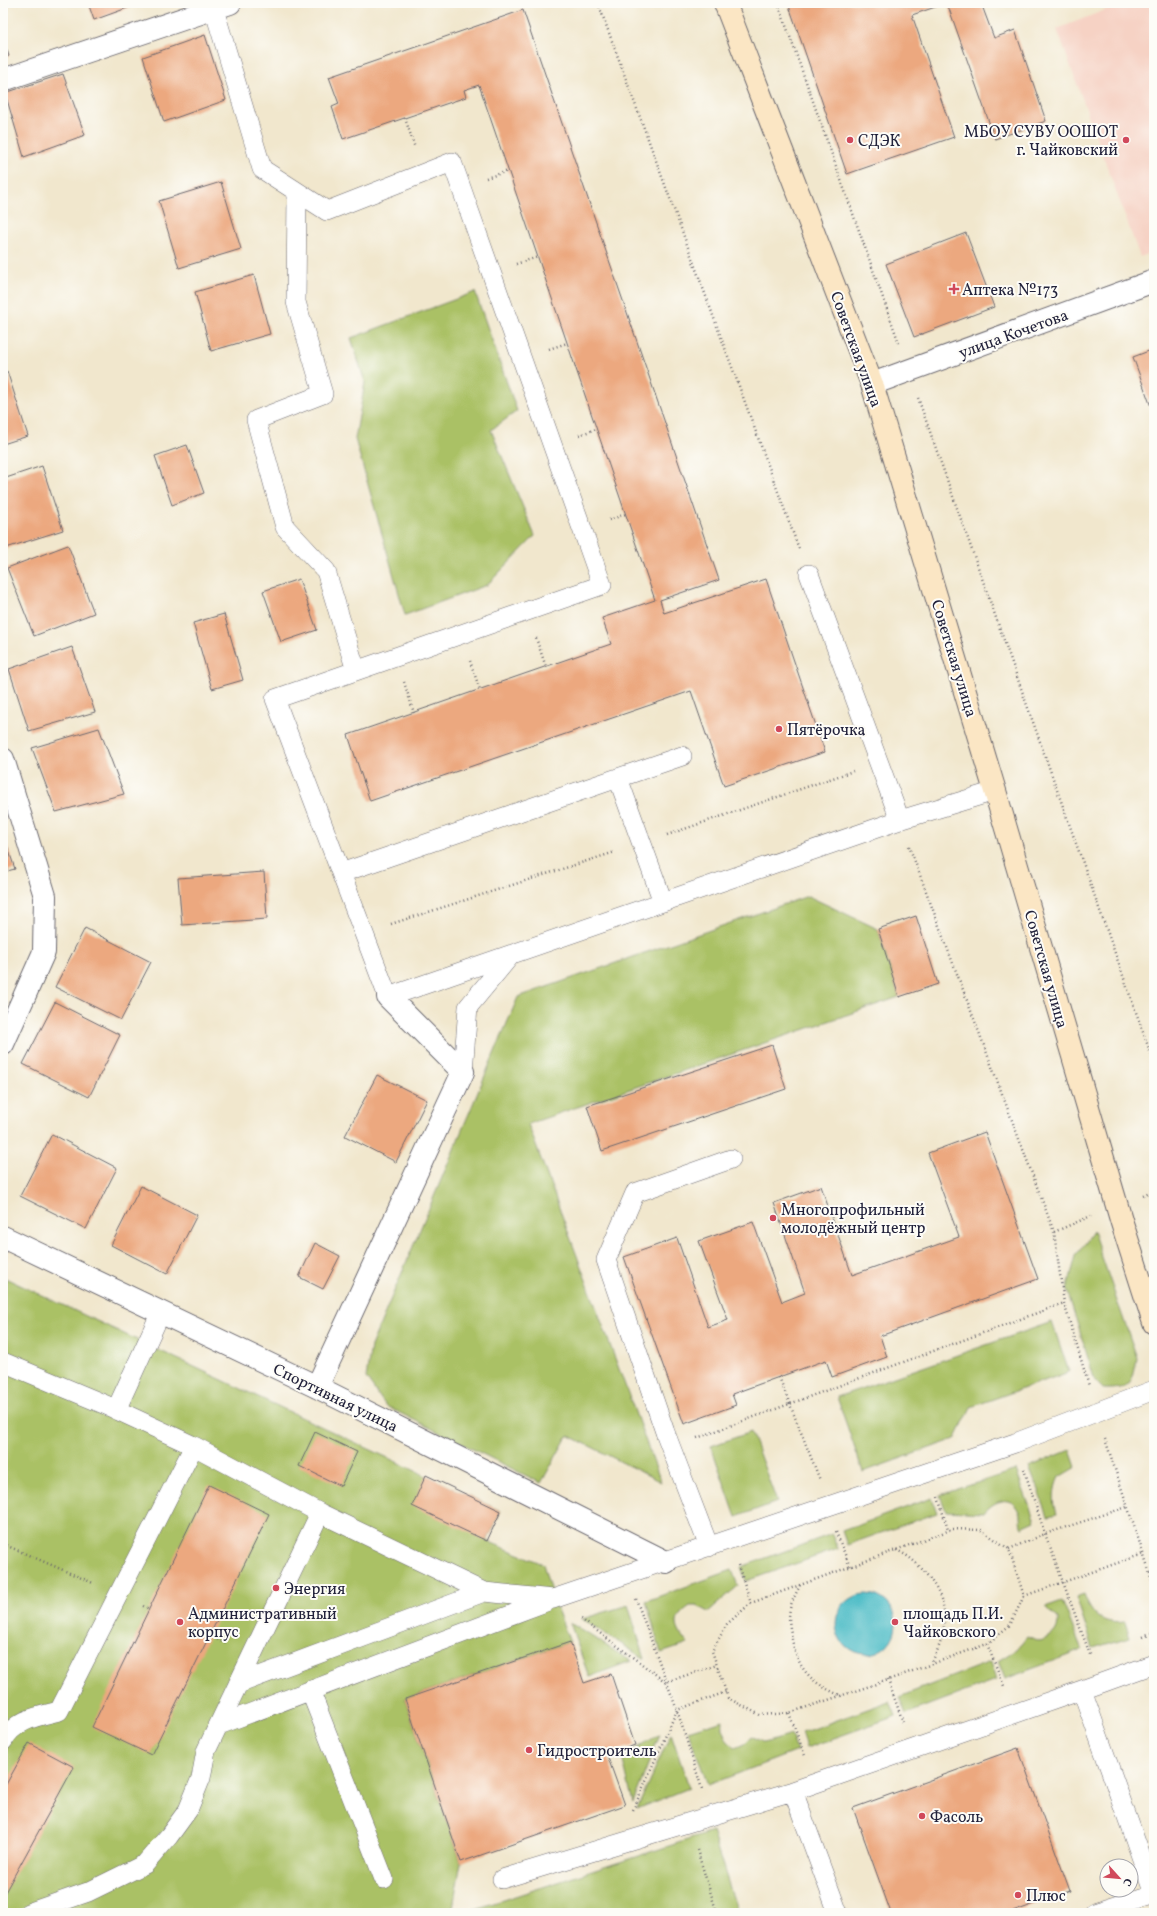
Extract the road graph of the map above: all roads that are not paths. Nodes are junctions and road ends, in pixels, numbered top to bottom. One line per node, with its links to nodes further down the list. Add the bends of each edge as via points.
1 (725, 3): 6 (main road, Советская улица)
2 (218, 5): 3 (street); 4 (lane, via 262,169)
3 (3, 80)
4 (296, 192): 8 (lane, via 296,302 324,394 256,420 285,526 326,571); 8 (lane, via 327,211 452,162 602,585)
5 (1154, 281): 6 (street, улица Кочетова)
6 (872, 384): 12 (main road, Советская улица)
7 (809, 574): 13 (lane)
8 (356, 671): 14 (lane, via 275,699)
9 (682, 756): 11 (lane)
10 (3, 759): 18 (street, via 45,896 44,952)
11 (618, 778): 14 (lane); 15 (lane)
12 (995, 791): 13 (lane); 22 (main road, Советская улица, via 1117,1206)
13 (900, 820): 15 (lane)
14 (341, 873): 17 (lane)
15 (662, 902): 16 (lane)
16 (511, 954): 17 (lane); 19 (lane, via 468,1007)
17 (388, 997): 19 (street)
18 (3, 1044)
19 (464, 1072): 26 (street)
20 (731, 1159): 31 (lane, via 635,1192 606,1260 665,1432)
21 (3, 1237): 23 (street, Спортивная улица)
22 (1150, 1298): 24 (main road, Советская улица)
23 (161, 1312): 26 (street, Спортивная улица); 28 (lane)
24 (1154, 1323)
25 (3, 1362): 28 (lane)
26 (317, 1387): 32 (street, Спортивная улица)
27 (1154, 1390): 31 (lane, via 1015,1443)
28 (116, 1410): 29 (lane)
29 (194, 1446): 30 (lane); 40 (lane, via 59,1711 27,1719 7,1734)
30 (320, 1513): 33 (lane); 36 (lane)
31 (709, 1547): 32 (lane)
32 (666, 1562): 34 (lane)
33 (484, 1592): 34 (lane); 36 (lane)
34 (553, 1599): 37 (lane)
35 (1154, 1664): 38 (lane)
36 (238, 1684): 39 (lane)
37 (310, 1690): 39 (lane); 42 (lane)
38 (1082, 1690): 41 (lane); 44 (lane)
39 (219, 1725): 45 (lane, via 206,1750 201,1778 188,1810 170,1836 145,1864 88,1892)
40 (3, 1742)
41 (793, 1791): 43 (lane); 46 (lane)
42 (384, 1879)
43 (502, 1879)
44 (1154, 1893): 47 (lane)
45 (28, 1913)
46 (838, 1913)
47 (1094, 1913)

